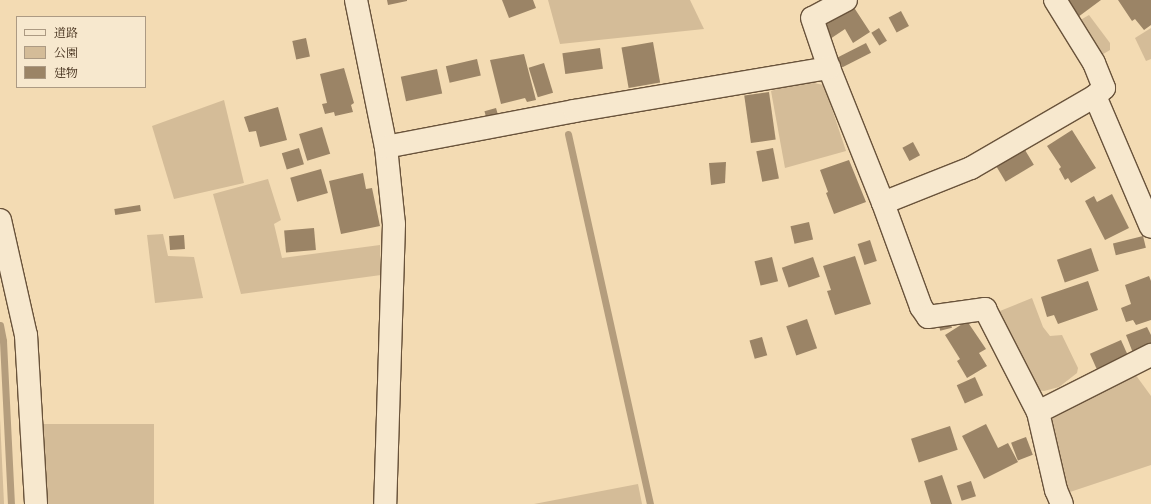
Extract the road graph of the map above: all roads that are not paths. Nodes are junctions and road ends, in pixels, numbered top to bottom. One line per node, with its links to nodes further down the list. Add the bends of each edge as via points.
1 (356, 0): 6 (street)
2 (846, 0): 4 (street, via 812,18)
3 (1055, 0): 5 (street, via 1094,63 1104,88)
4 (829, 68): 6 (street); 7 (street)
5 (1095, 96): 7 (street, via 971,168); 9 (street)
6 (386, 147): 13 (street, via 394,224)
7 (883, 203): 11 (street, via 928,317 985,309)
8 (0, 220): 12 (street, via 26,334)
9 (1151, 227)
10 (1151, 355): 11 (street)
11 (1038, 412): 14 (street, via 1056,490)
12 (36, 504)
13 (385, 504)
14 (1062, 504)

